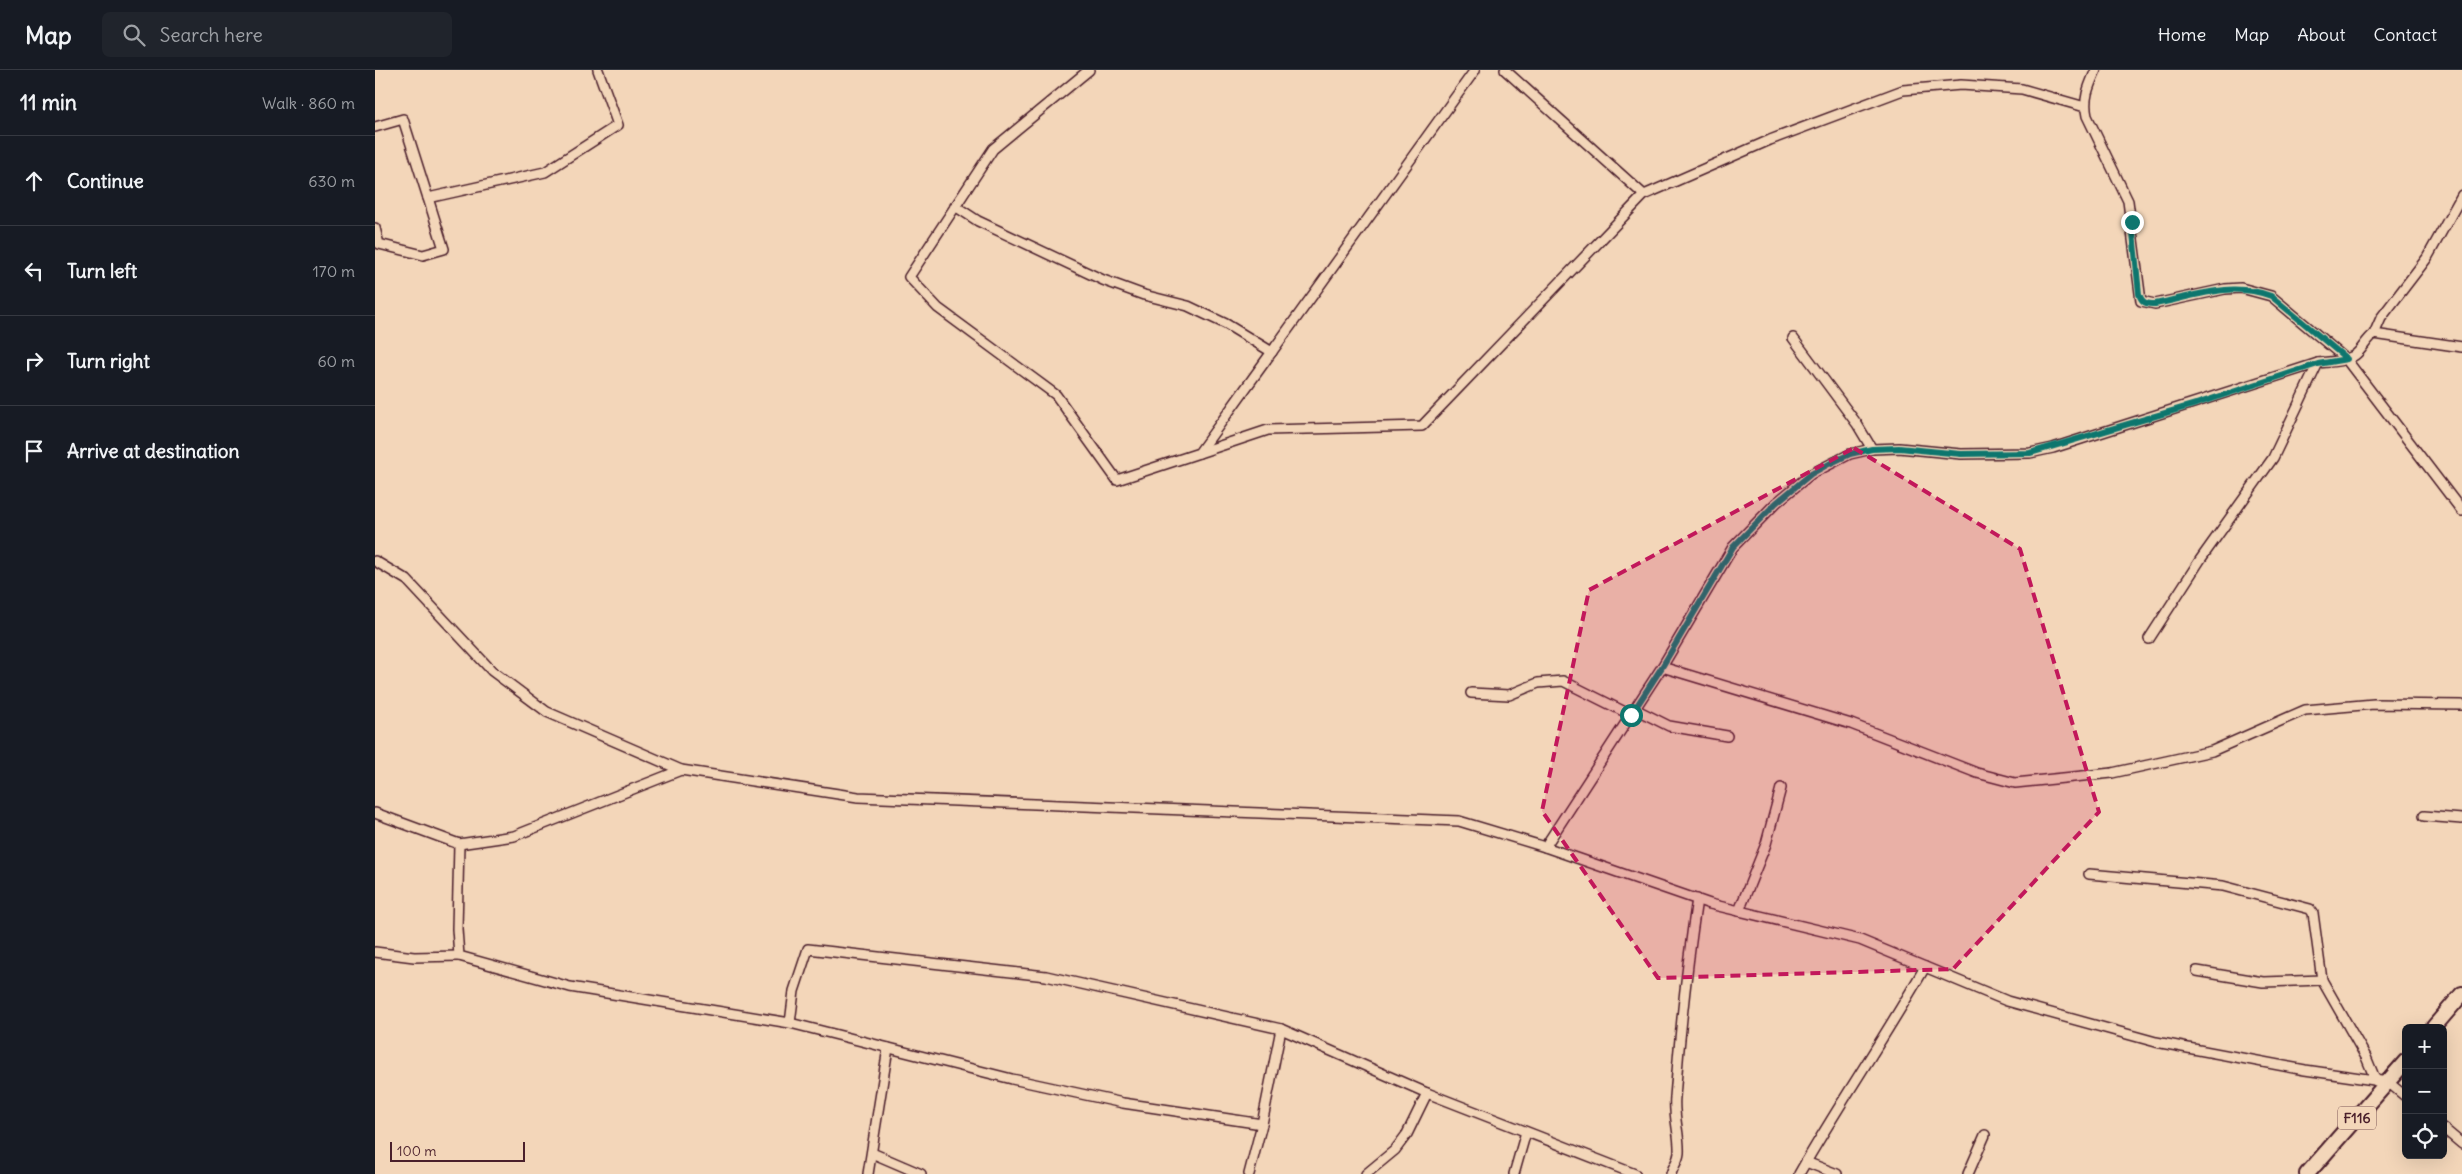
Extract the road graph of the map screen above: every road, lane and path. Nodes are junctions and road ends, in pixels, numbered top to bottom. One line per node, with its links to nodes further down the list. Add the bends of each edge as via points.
1 (598, 70): 10 (street, via 618,125 545,172)
2 (1089, 70): 11 (street, via 993,149)
3 (1475, 70): 16 (street)
4 (1505, 70): 8 (street)
5 (2096, 70): 6 (street, via 2085,97)
6 (2085, 107): 8 (street, via 2022,89 1961,85 1903,90 1770,140); 17 (street, via 2128,201 2141,300 2155,304 2225,290 2241,288 2255,291 2271,296)
7 (375, 127): 10 (street, via 403,119)
8 (1644, 195): 20 (street, via 1422,426 1267,430)
9 (2462, 195): 13 (street, via 2427,258 2381,318)
10 (428, 198): 12 (street, via 444,249 423,256 379,244)
11 (955, 206): 16 (street, via 978,221 1095,276 1144,295 1188,306); 20 (street, via 909,278 938,308 1056,395 1117,480)
12 (375, 228)
13 (2374, 334): 15 (street); 17 (street)
14 (1793, 338): 19 (street)
15 (2462, 347)
16 (1272, 352): 20 (street)
17 (2347, 359): 18 (street); 21 (street)
18 (2318, 364): 19 (street, via 2030,453 1961,454 1899,448); 23 (street, via 2273,458 2200,560)
19 (1872, 449): 24 (street, via 1850,454 1811,474 1776,503 1733,547)
20 (1199, 453)
21 (2462, 511)
22 (375, 561): 29 (street, via 407,580 491,671 547,712)
23 (2149, 640)
24 (1662, 667): 26 (street, via 1851,724 1977,773 2015,783 2112,772 2212,751 2305,710 2374,704); 27 (street)
25 (1471, 693): 27 (street, via 1509,695 1538,683 1563,681)
26 (2462, 707)
27 (1633, 712): 28 (street, via 1669,726); 35 (street)
28 (1727, 736)
29 (681, 770): 34 (street, via 515,836); 35 (street, via 858,797 1459,821)
30 (1781, 788): 38 (street, via 1766,844)
31 (375, 813): 34 (street)
32 (2424, 816): 33 (street)
33 (2462, 819)
34 (459, 844): 40 (street)
35 (1545, 846): 37 (street)
36 (2089, 874): 43 (street, via 2223,886 2309,909 2313,913)
37 (1697, 899): 38 (street); 66 (street, via 1673,1112 1679,1151)
38 (1739, 911): 41 (street, via 1860,940)
39 (375, 952): 40 (street, via 414,957)
40 (459, 956): 45 (street, via 570,987)
41 (1925, 967): 50 (street, via 2007,1001 2157,1042); 59 (street)
42 (2197, 971): 43 (street, via 2263,982)
43 (2322, 980): 50 (street)
44 (2462, 994): 46 (main road)
45 (790, 1024): 47 (street, via 794,991 808,949 1046,976); 48 (street)
46 (2436, 1024)
47 (1281, 1030): 51 (street); 53 (street)
48 (888, 1048): 53 (street, via 1123,1103); 58 (street)
49 (2402, 1064): 50 (main road, F116)
50 (2382, 1082): 52 (street); 70 (main road, F116)
51 (1427, 1093): 55 (street); 63 (street, via 1407,1134 1395,1150)
52 (2402, 1094)
53 (1263, 1124): 62 (street)
54 (2447, 1131): 57 (street)
55 (1526, 1132): 64 (street); 65 (street)
56 (1985, 1135): 69 (street)
57 (2462, 1144)
58 (872, 1153): 60 (street); 61 (street)
59 (1806, 1162): 67 (street); 68 (street)
60 (869, 1174)
61 (921, 1174)
62 (1249, 1174)
63 (1366, 1174)
64 (1515, 1174)
65 (1635, 1174)
66 (1671, 1174)
67 (1799, 1174)
68 (1837, 1174)
69 (1968, 1174)
70 (2307, 1174)

